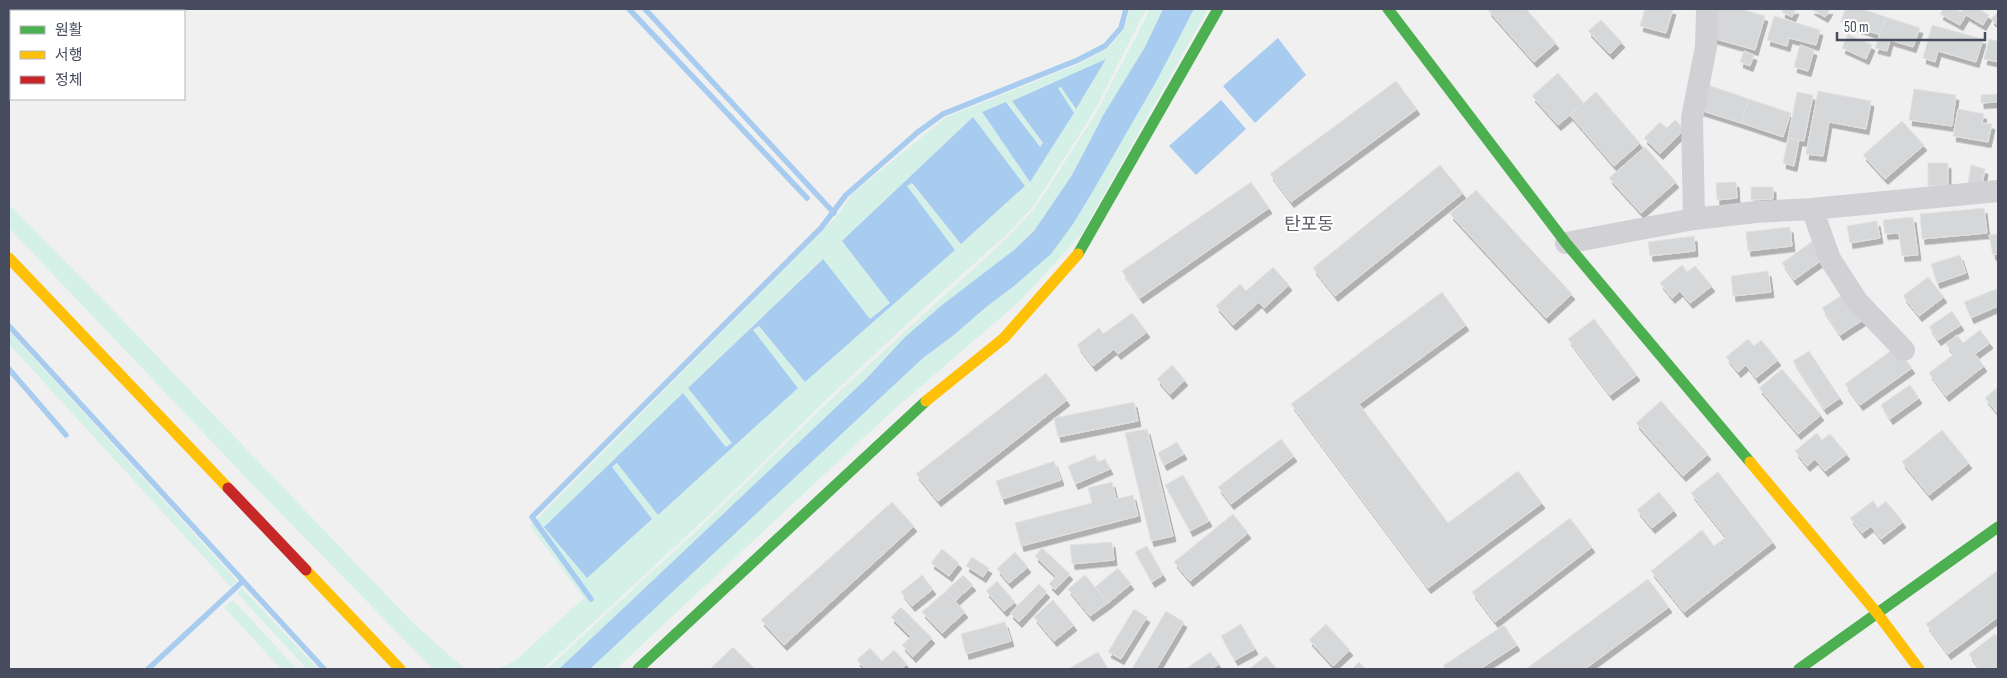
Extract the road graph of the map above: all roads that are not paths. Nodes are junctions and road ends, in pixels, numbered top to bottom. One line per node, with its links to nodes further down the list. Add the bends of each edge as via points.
1 (1218, 9): 13 (street, via 1080,252 1004,338 911,413)
2 (1388, 9): 7 (street)
3 (1707, 9): 6 (street, via 1706,47 1692,118)
4 (1998, 190): 5 (street)
5 (1812, 209): 6 (street); 9 (street, via 1830,259 1857,301)
6 (1694, 220): 7 (street)
7 (1566, 243): 11 (street)
8 (9, 258): 12 (street)
9 (1904, 350)
10 (1998, 527): 11 (street)
11 (1876, 613): 14 (street); 15 (street)
12 (400, 669)
13 (638, 669)
14 (1800, 669)
15 (1919, 669)

